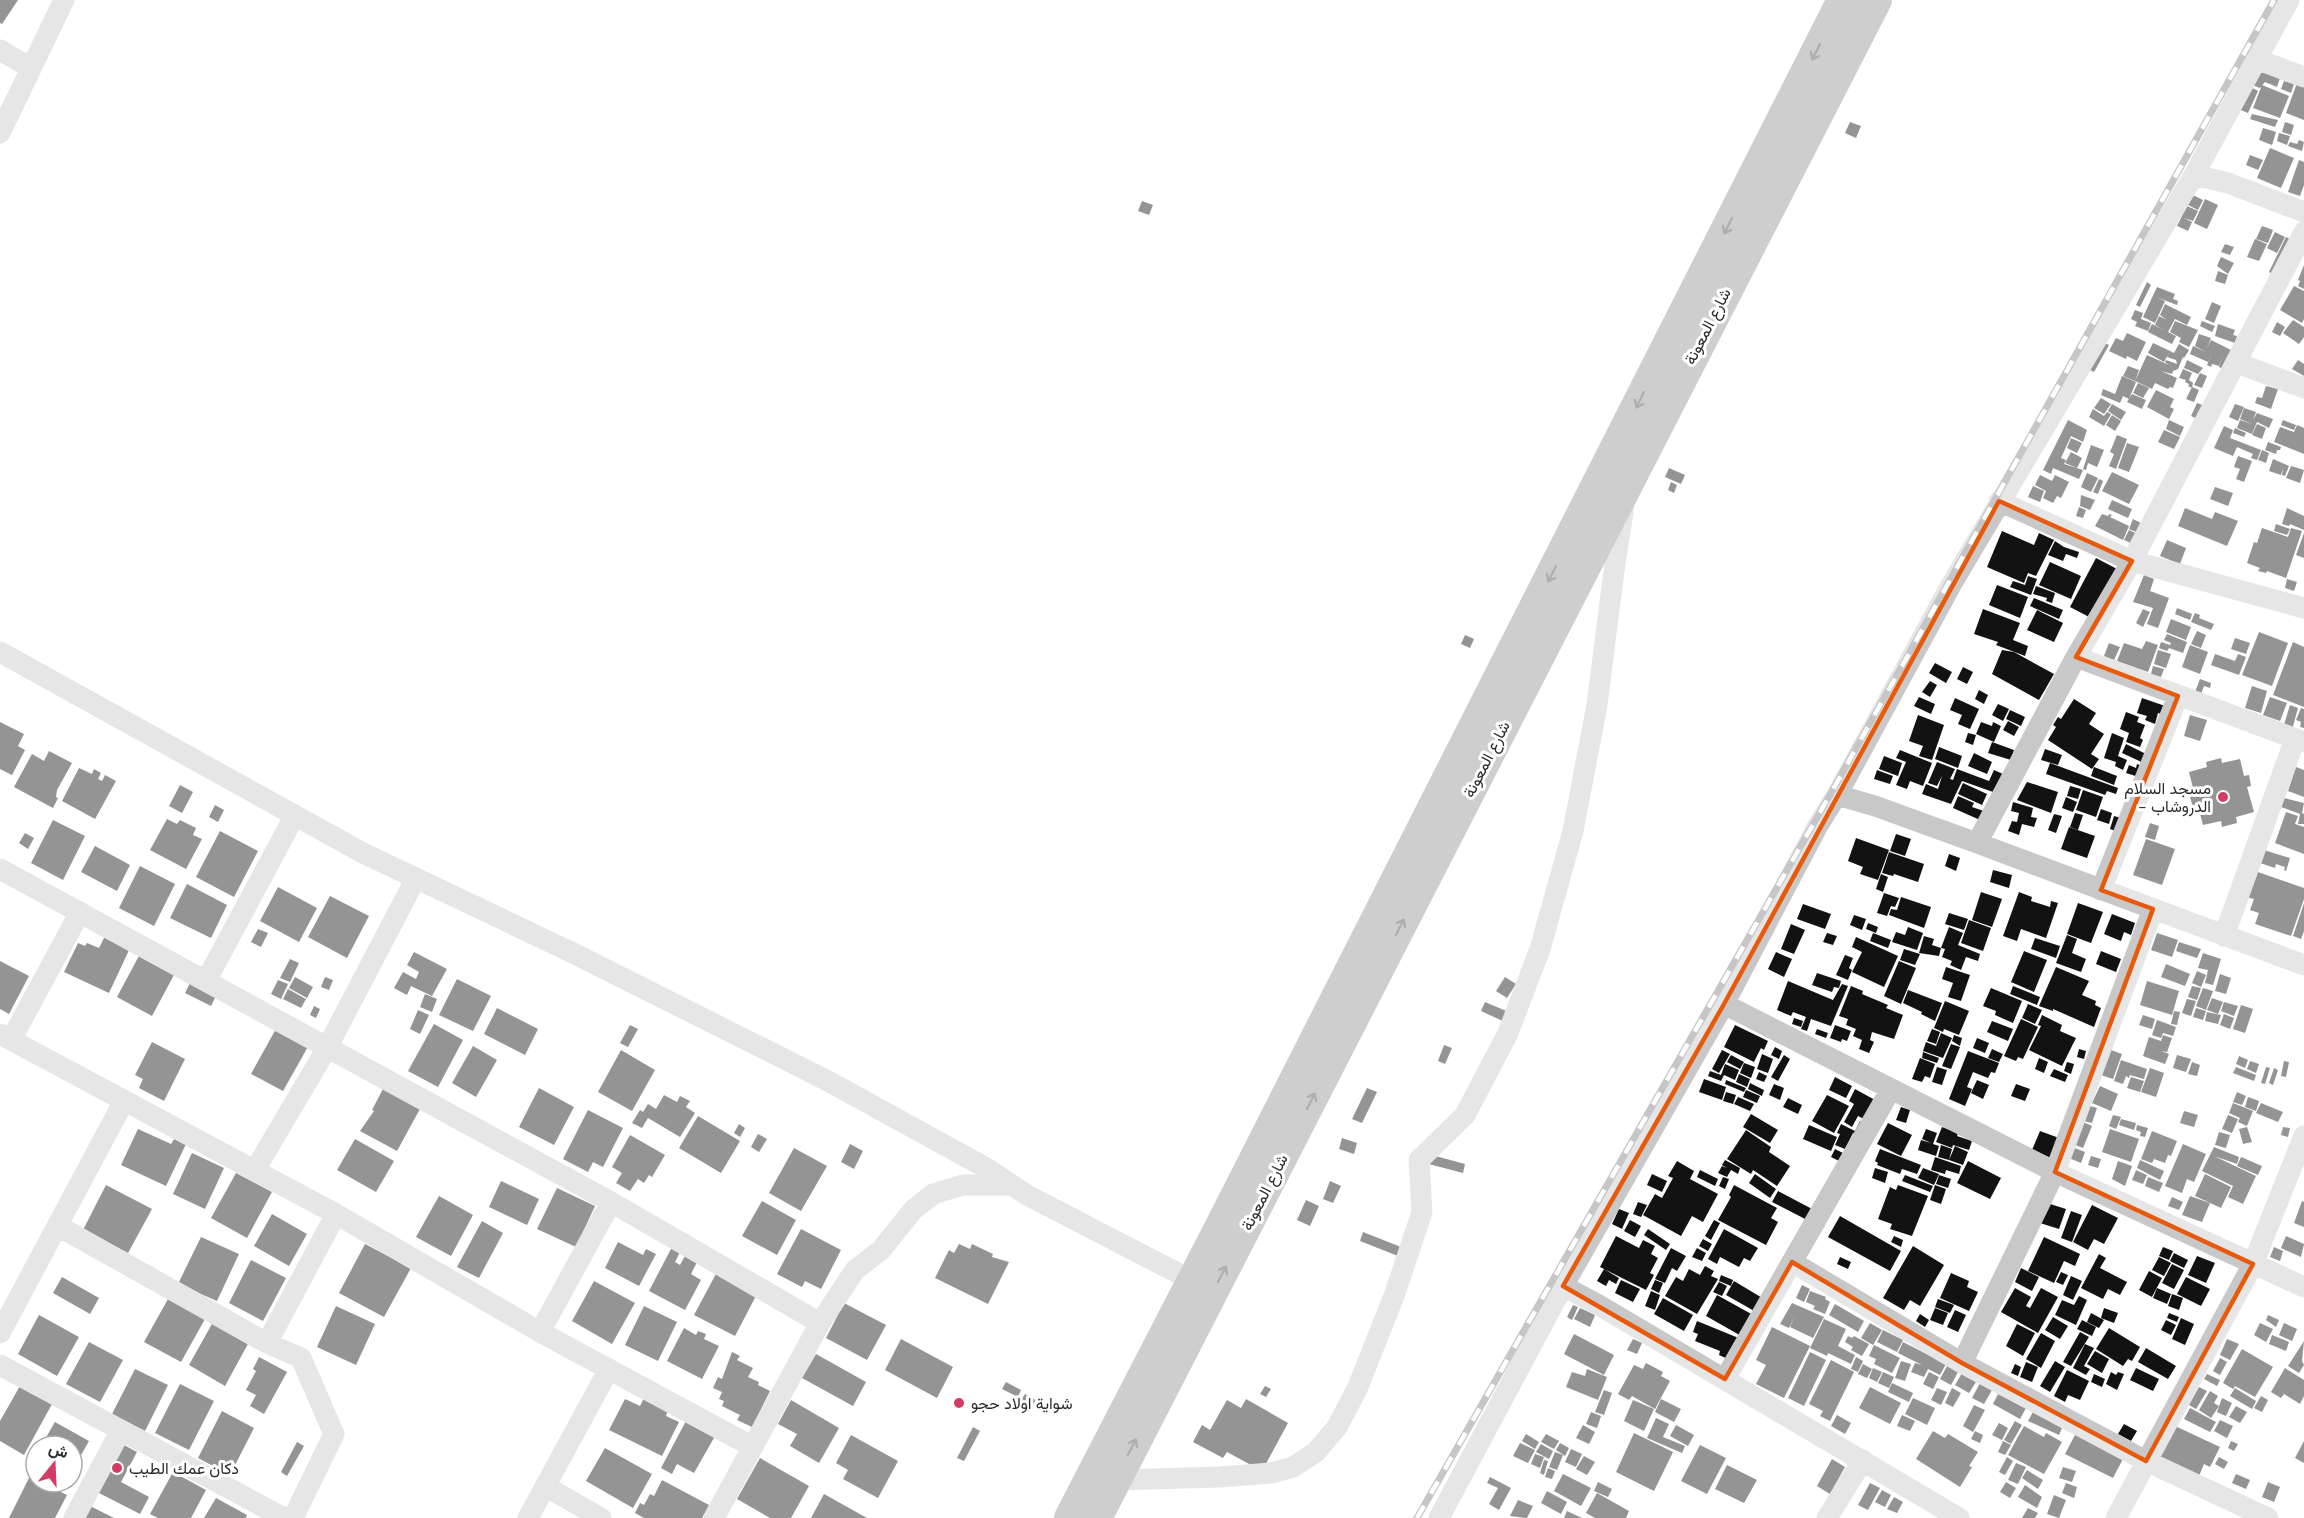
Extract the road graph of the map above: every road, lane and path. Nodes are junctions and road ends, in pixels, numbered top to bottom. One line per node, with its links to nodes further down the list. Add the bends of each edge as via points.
1 (64, 0): 7 (street)
2 (1843, 0): 48 (highway, شارع المعونة, one-way to 48)
3 (1876, 0): 15 (highway, شارع المعونة)
4 (2289, 0): 6 (street)
5 (0, 50): 7 (street)
6 (2256, 59): 8 (street); 10 (street)
7 (31, 68): 9 (street)
8 (2304, 77)
9 (0, 133)
10 (2194, 175): 11 (street, via 2228,183); 16 (street)
11 (2304, 212)
12 (2304, 232): 13 (street)
13 (2237, 363): 14 (street); 17 (street)
14 (2304, 388)
15 (1629, 478): 63 (highway, شارع المعونة, one-way to 15); 63 (street, via 1593,728 1573,831 1540,949 1508,1033 1465,1115 1419,1160 1422,1212 1357,1389 1327,1440 1293,1467 1220,1477)
16 (2000, 501): 17 (street); 23 (street)
17 (2132, 561): 18 (street); 20 (street)
18 (2304, 608)
19 (0, 652): 24 (street)
20 (2076, 657): 21 (street); 25 (street)
21 (2178, 696): 22 (street); 28 (street)
22 (2299, 741): 31 (street)
23 (1837, 795): 25 (street); 34 (street)
24 (295, 815): 27 (street); 33 (street)
25 (1977, 843): 28 (street)
26 (0, 869): 30 (street)
27 (416, 878): 36 (street); 42 (street, via 828,1081 988,1169)
28 (2101, 891): 29 (street)
29 (2153, 909): 31 (street); 41 (street)
30 (80, 912): 33 (street); 35 (street)
31 (2224, 936): 32 (street)
32 (2304, 965)
33 (207, 981): 36 (street)
34 (1724, 1004): 37 (street); 49 (street)
35 (5, 1037): 38 (street)
36 (327, 1048): 40 (street); 43 (street)
37 (1891, 1089): 41 (street); 46 (street)
38 (124, 1101): 40 (street); 45 (street)
39 (2304, 1136): 47 (street)
40 (255, 1170): 44 (street)
41 (2055, 1172): 47 (street); 55 (street)
42 (1009, 1185): 48 (street); 51 (street, via 963,1185 942,1190 923,1201 881,1250 855,1270)
43 (611, 1202): 51 (street); 52 (street)
44 (336, 1214): 52 (street); 54 (street)
45 (58, 1226): 53 (street); 54 (street)
46 (1792, 1262): 55 (street); 58 (street)
47 (2253, 1264): 50 (street); 62 (street)
48 (1193, 1281): 71 (highway, شارع المعونة)
49 (1563, 1286): 58 (street); 73 (street)
50 (2304, 1287)
51 (820, 1323): 60 (street)
52 (540, 1332): 57 (street)
53 (0, 1333)
54 (267, 1343): 67 (street, via 301,1358 334,1434)
55 (1962, 1363): 62 (street)
56 (0, 1365): 59 (street)
57 (609, 1369): 60 (street); 64 (street)
58 (1725, 1379): 61 (street)
59 (120, 1432): 65 (street); 66 (street)
60 (753, 1447): 70 (street)
61 (1863, 1460): 74 (street); 75 (street)
62 (2146, 1461): 76 (street); 77 (street)
63 (1116, 1480): 72 (highway, شارع المعونة)
64 (545, 1486): 68 (street); 69 (street)
65 (74, 1518)
66 (284, 1518)
67 (293, 1518)
68 (528, 1518)
69 (601, 1518)
70 (714, 1518)
71 (1070, 1518)
72 (1096, 1518)
73 (1439, 1518)
74 (1827, 1518)
75 (1959, 1518)
76 (2116, 1518)
77 (2268, 1518)

